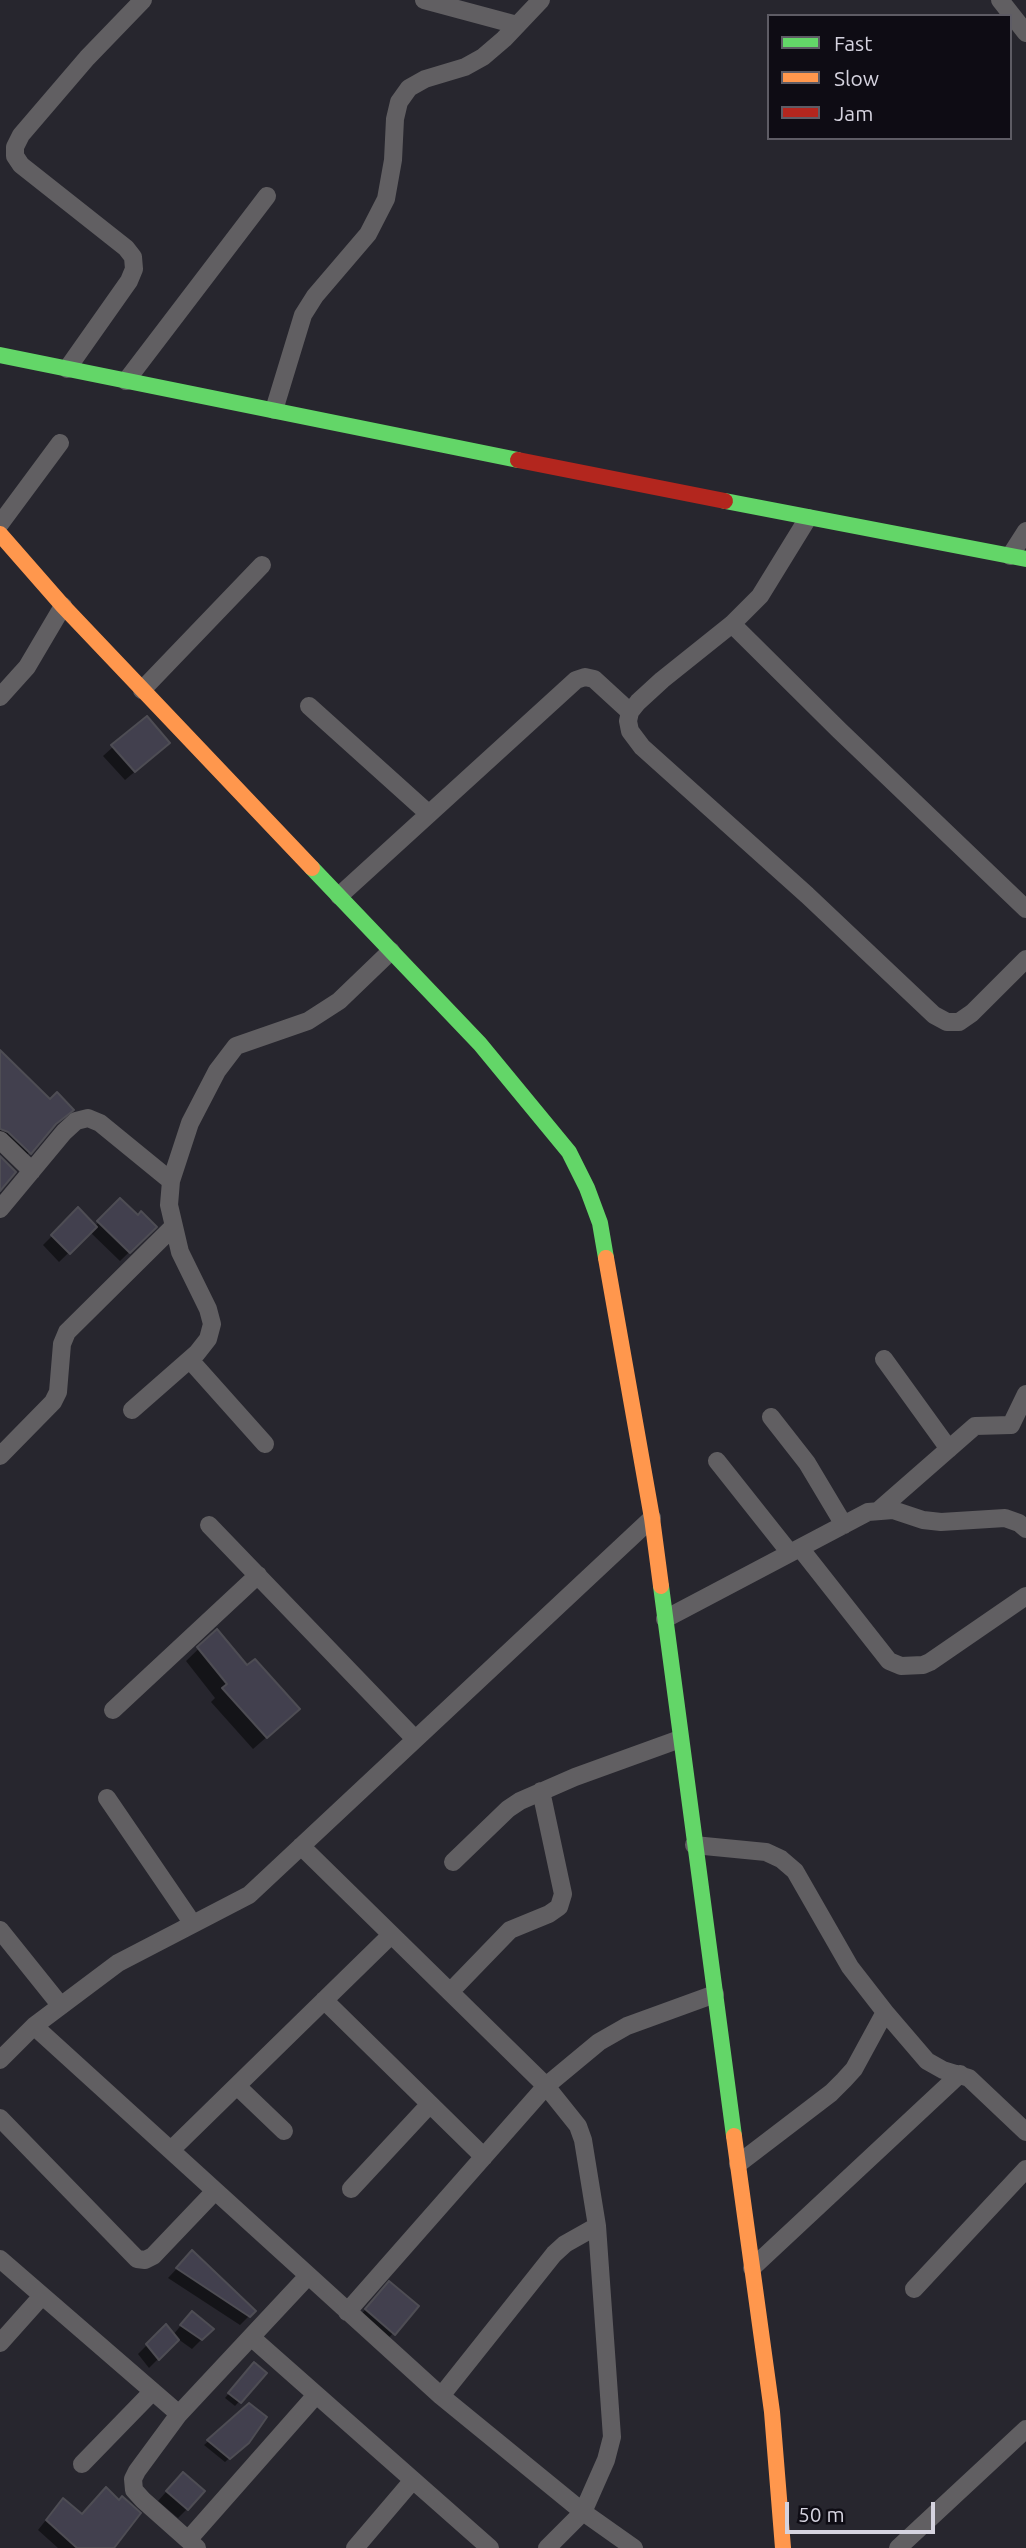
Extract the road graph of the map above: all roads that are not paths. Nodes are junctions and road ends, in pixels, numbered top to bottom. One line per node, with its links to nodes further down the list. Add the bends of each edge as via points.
1 (144, 0): 9 (street, via 87,58 15,147 21,165 134,257 130,281)
2 (424, 0): 6 (street)
3 (541, 0): 6 (street)
4 (1000, 0): 5 (street)
5 (1023, 21)
6 (517, 25): 11 (street, via 483,57 425,79 409,88 399,102 382,209 368,234 303,315)
7 (267, 197): 10 (street)
8 (0, 355): 9 (street)
9 (67, 369): 10 (street)
10 (127, 381): 11 (street)
11 (274, 410): 13 (street)
12 (60, 443): 14 (street)
13 (808, 518): 17 (street); 20 (street, via 765,590)
14 (0, 524)
15 (1026, 531): 17 (street)
16 (3, 545): 19 (street)
17 (1018, 557)
18 (262, 565): 21 (street)
19 (63, 606): 21 (street); 22 (street, via 27,667)
20 (732, 624): 24 (street, via 662,680); 27 (street)
21 (142, 690): 26 (street)
22 (0, 696)
23 (309, 706): 25 (street)
24 (631, 712): 25 (street, via 594,679 576,680); 29 (street, via 630,731 642,747 934,1015 959,1022)
25 (429, 814): 26 (street)
26 (339, 896): 28 (street)
27 (1026, 909)
28 (391, 951): 32 (street, via 322,1013 236,1046 190,1123); 45 (street, via 480,1044 569,1152 587,1188 600,1223)
29 (1026, 960)
30 (0, 1140): 31 (street)
31 (32, 1171): 32 (street, via 76,1121 88,1118); 33 (street)
32 (171, 1181): 34 (street)
33 (0, 1209)
34 (173, 1227): 36 (street, via 212,1324 208,1339); 42 (street, via 66,1332 53,1402)
35 (884, 1359): 41 (street)
36 (190, 1360): 38 (street); 40 (street)
37 (1026, 1394): 41 (street, via 1012,1425 975,1426)
38 (132, 1410)
39 (771, 1417): 47 (street, via 802,1456)
40 (265, 1444)
41 (949, 1449): 44 (street)
42 (0, 1456)
43 (718, 1461): 49 (street)
44 (879, 1510): 47 (street); 48 (street, via 942,1522 1005,1518)
45 (652, 1518): 52 (street); 54 (street)
46 (209, 1525): 50 (street)
47 (844, 1525): 49 (street)
48 (1026, 1529)
49 (795, 1550): 51 (street, via 889,1661 901,1666 930,1662); 52 (street)
50 (258, 1575): 53 (street); 54 (street)
51 (1026, 1596)
52 (665, 1619): 55 (street)
53 (113, 1710)
54 (415, 1739): 59 (street)
55 (680, 1739): 56 (street); 58 (street)
56 (541, 1791): 60 (street, via 508,1808); 64 (street, via 563,1894 559,1907 510,1930)
57 (107, 1798): 61 (street)
58 (694, 1845): 65 (street); 68 (street, via 766,1852 795,1871 862,1986)
59 (301, 1846): 61 (street, via 249,1895); 63 (street)
60 (453, 1862)
61 (193, 1924): 67 (street, via 118,1964)
62 (0, 1930): 67 (street)
63 (391, 1935): 64 (street); 66 (street)
64 (450, 1992): 73 (street)
65 (715, 1994): 73 (street, via 627,2026 599,2042); 80 (street)
66 (324, 2000): 72 (street); 74 (street)
67 (61, 2006): 69 (street)
68 (885, 2012): 71 (street, via 927,2061); 80 (street, via 844,2080)
69 (34, 2026): 70 (street); 78 (street)
70 (0, 2060)
71 (960, 2074): 77 (street, via 970,2078); 86 (street)
72 (237, 2086): 76 (street); 78 (street)
73 (546, 2086): 79 (street); 84 (street, via 578,2126)
74 (430, 2104): 79 (street); 82 (street)
75 (0, 2118): 83 (street, via 137,2259 153,2256)
76 (284, 2131)
77 (1026, 2132)
78 (171, 2150): 83 (street)
79 (484, 2157): 90 (street)
80 (738, 2164): 86 (street)
81 (1026, 2169): 88 (street)
82 (351, 2189)
83 (215, 2191): 87 (street)
84 (597, 2226): 95 (street, via 554,2254); 100 (street, via 612,2437)
85 (0, 2259): 89 (street)
86 (752, 2268): 106 (street, via 772,2412)
87 (308, 2276): 90 (street); 91 (street)
88 (914, 2288)
89 (43, 2296): 92 (street); 93 (street)
90 (347, 2312): 95 (street)
91 (251, 2337): 94 (street); 96 (street)
92 (0, 2343)
93 (152, 2392): 96 (street); 98 (street)
94 (316, 2395): 99 (street); 101 (street)
95 (441, 2396): 100 (street)
96 (179, 2414): 101 (street, via 137,2470 134,2490)
97 (1026, 2429): 107 (street)
98 (82, 2464)
99 (413, 2480): 102 (street); 103 (street)
100 (583, 2512): 104 (street); 105 (street)
101 (192, 2544)
102 (355, 2548)
103 (490, 2548)
104 (547, 2548)
105 (634, 2548)
106 (783, 2548)
107 (898, 2548)

